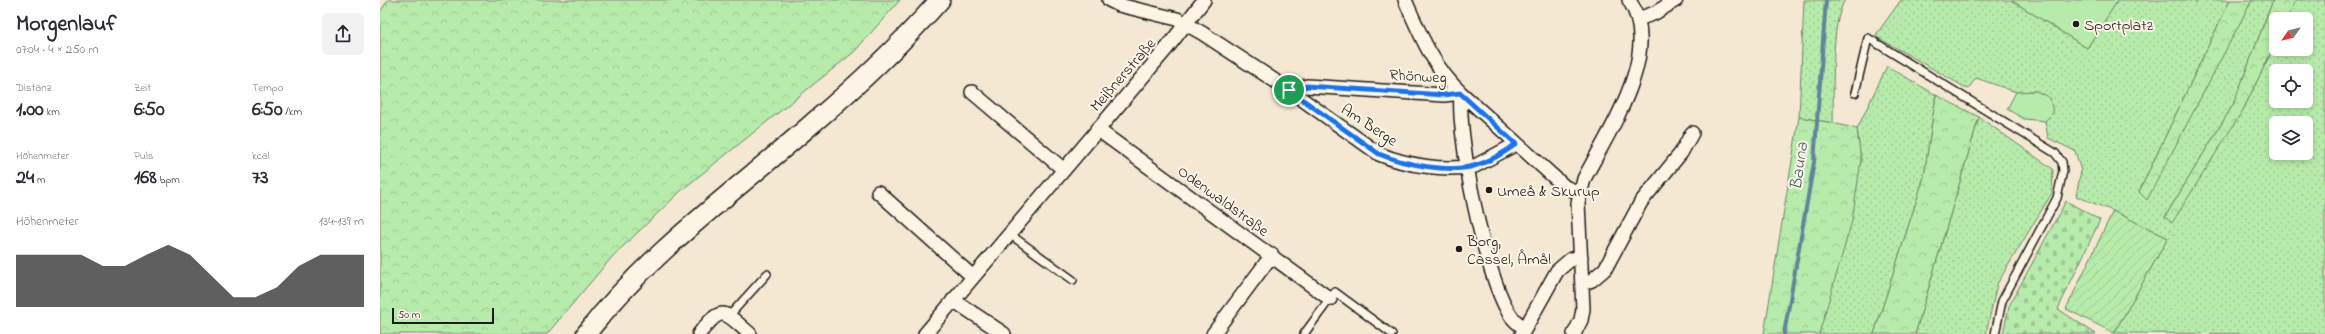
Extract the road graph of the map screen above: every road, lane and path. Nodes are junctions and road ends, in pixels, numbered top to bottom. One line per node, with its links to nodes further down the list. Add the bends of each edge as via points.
1 (940, 0): 31 (main road, via 902,43 814,123 670,244 609,304)
2 (1109, 0): 8 (street, Am Berge, via 1119,5 1163,14)
3 (1204, 0): 8 (street, Meißnerstraße)
4 (1405, 0): 11 (street, via 1433,60)
5 (1629, 0): 7 (street)
6 (1676, 0): 7 (street, via 1655,13)
7 (1638, 19): 19 (street, via 1640,35 1636,69 1626,97 1584,179)
8 (1186, 24): 9 (street, Am Berge); 13 (street, Meißnerstraße)
9 (1289, 90): 11 (street, Rhönweg, via 1307,86 1444,95); 16 (street, Am Berge, via 1379,154 1440,168)
10 (972, 92): 17 (street)
11 (1460, 93): 15 (street, Rhönweg); 16 (street)
12 (1855, 93): 40 (lane, via 1868,38 2055,153 2062,162 2064,171 2057,198 2002,302)
13 (1096, 129): 17 (street, Meißnerstraße); 21 (street, Odenwaldstraße)
14 (1692, 133): 26 (street, via 1680,153 1641,202 1605,268 1592,280)
15 (1516, 144): 16 (street, Am Berge, via 1475,166); 19 (street, Rhönweg, via 1565,186)
16 (1467, 167): 30 (street, via 1497,286 1509,312)
17 (1062, 169): 20 (street, Meißnerstraße)
18 (878, 192): 24 (street)
19 (1580, 193): 22 (street, via 1578,214)
20 (1008, 234): 24 (street, Meißnerstraße); 25 (lane)
21 (1272, 255): 27 (street, Odenwaldstraße); 36 (street)
22 (1581, 257): 26 (street); 30 (street, via 1571,259 1557,271)
23 (767, 274): 29 (lane)
24 (972, 276): 28 (street, Meißnerstraße)
25 (1073, 280)
26 (1582, 284): 39 (street, via 1583,309)
27 (1330, 299): 37 (lane); 38 (lane, via 1335,292)
28 (953, 300): 34 (street, Meißnerstraße); 35 (street)
29 (729, 316): 32 (street, via 714,316); 33 (street)
30 (1523, 331)
31 (586, 334)
32 (699, 334)
33 (750, 334)
34 (925, 334)
35 (1004, 334)
36 (1213, 334)
37 (1304, 334)
38 (1392, 334)
39 (1574, 334)
40 (1995, 334)

